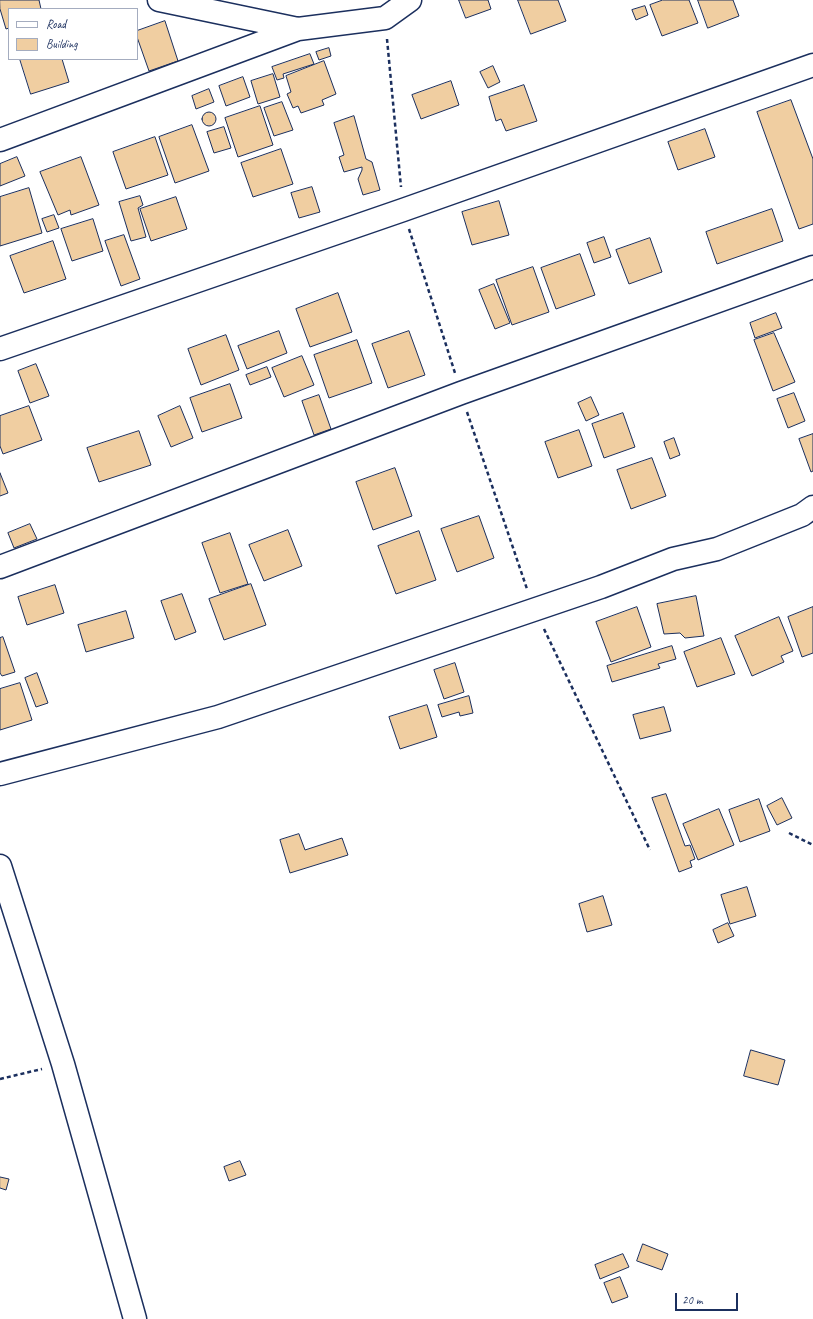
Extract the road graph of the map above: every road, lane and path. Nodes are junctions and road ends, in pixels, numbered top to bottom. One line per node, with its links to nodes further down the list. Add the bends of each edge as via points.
1 (159, 0): 4 (main road)
2 (410, 0): 3 (main road)
3 (385, 18): 4 (main road); 7 (path)
4 (298, 28): 6 (main road)
5 (813, 65): 7 (main road)
6 (0, 140)
7 (403, 210): 9 (main road); 10 (path)
8 (813, 267): 10 (main road)
9 (0, 349)
10 (461, 393): 12 (main road); 13 (path)
11 (813, 508): 13 (main road, via 717,549 673,559)
12 (0, 567)
13 (534, 610): 14 (main road, via 218,717); 17 (path)
14 (0, 774)
15 (789, 833): 16 (path)
16 (813, 845)
17 (650, 850)
18 (0, 866): 19 (main road)
19 (63, 1064): 20 (path); 21 (main road)
20 (0, 1078)
21 (135, 1319)

